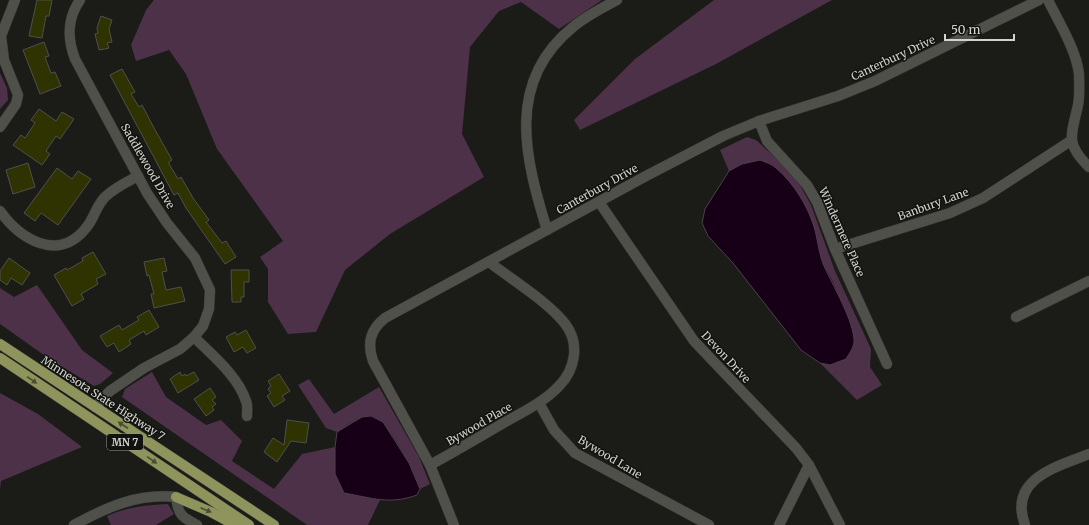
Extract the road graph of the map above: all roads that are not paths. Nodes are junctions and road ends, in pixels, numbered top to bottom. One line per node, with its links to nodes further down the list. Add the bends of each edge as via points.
1 (15, 0): 7 (street, via 1,36 4,60 18,95 16,104)
2 (80, 0): 10 (street, Saddlewood Drive, via 70,20 70,47)
3 (617, 0): 13 (street, via 573,27 556,43 533,82 527,104 525,136 527,154)
4 (1039, 0): 6 (street, Canterbury Drive, via 875,81 838,96)
5 (1048, 0): 8 (street, via 1076,60 1078,104 1071,131)
6 (760, 121): 11 (street, Canterbury Drive, via 723,136); 14 (street, Windermere Place, via 767,141 807,185 817,202)
7 (0, 127)
8 (1072, 140): 9 (street, via 1077,152); 14 (street, Banbury Lane, via 983,198 950,213)
9 (1089, 167)
10 (138, 176): 12 (street, via 106,196 85,229 59,245 49,246 31,239 8,222); 18 (street, Saddlewood Drive, via 167,223 195,258 210,290 209,309 203,326)
11 (599, 202): 13 (street, Canterbury Drive); 26 (street, Devon Drive, via 694,341 785,435)
12 (0, 211)
13 (547, 230): 15 (street, Canterbury Drive)
14 (835, 249): 21 (street, Windermere Place)
15 (489, 262): 22 (street, via 558,316 567,326 572,338 573,364 567,377); 27 (street, Canterbury Drive, via 385,318 372,332 370,351 373,361)
16 (1089, 281): 17 (street)
17 (1016, 317)
18 (194, 337): 23 (street, Saddlewood Drive, via 180,349 144,368 110,391); 24 (street, via 243,392 247,402)
19 (0, 344): 23 (main road, Minnesota State Highway 7 / MN 7)
20 (0, 358): 32 (main road, Minnesota State Highway 7 / MN 7, one-way to 32)
21 (887, 364)
22 (539, 403): 27 (street, Bywood Place); 35 (street, Bywood Lane, via 554,430 576,453)
23 (95, 407): 33 (main road, Minnesota State Highway 7 / MN 7, one-way to 23)
24 (247, 416)
25 (1089, 454): 38 (street, via 1043,473 1029,484 1021,511)
26 (809, 465): 36 (street); 37 (street, Devon Drive)
27 (430, 466): 34 (street, Canterbury Drive)
28 (176, 498): 29 (street, via 165,496 131,500 103,509); 30 (street, via 180,514); 31 (main road, one-way to 31)
29 (74, 525)
30 (197, 525)
31 (235, 525)
32 (249, 525)
33 (274, 525)
34 (454, 525)
35 (709, 525)
36 (779, 525)
37 (840, 525)
38 (1025, 525)

